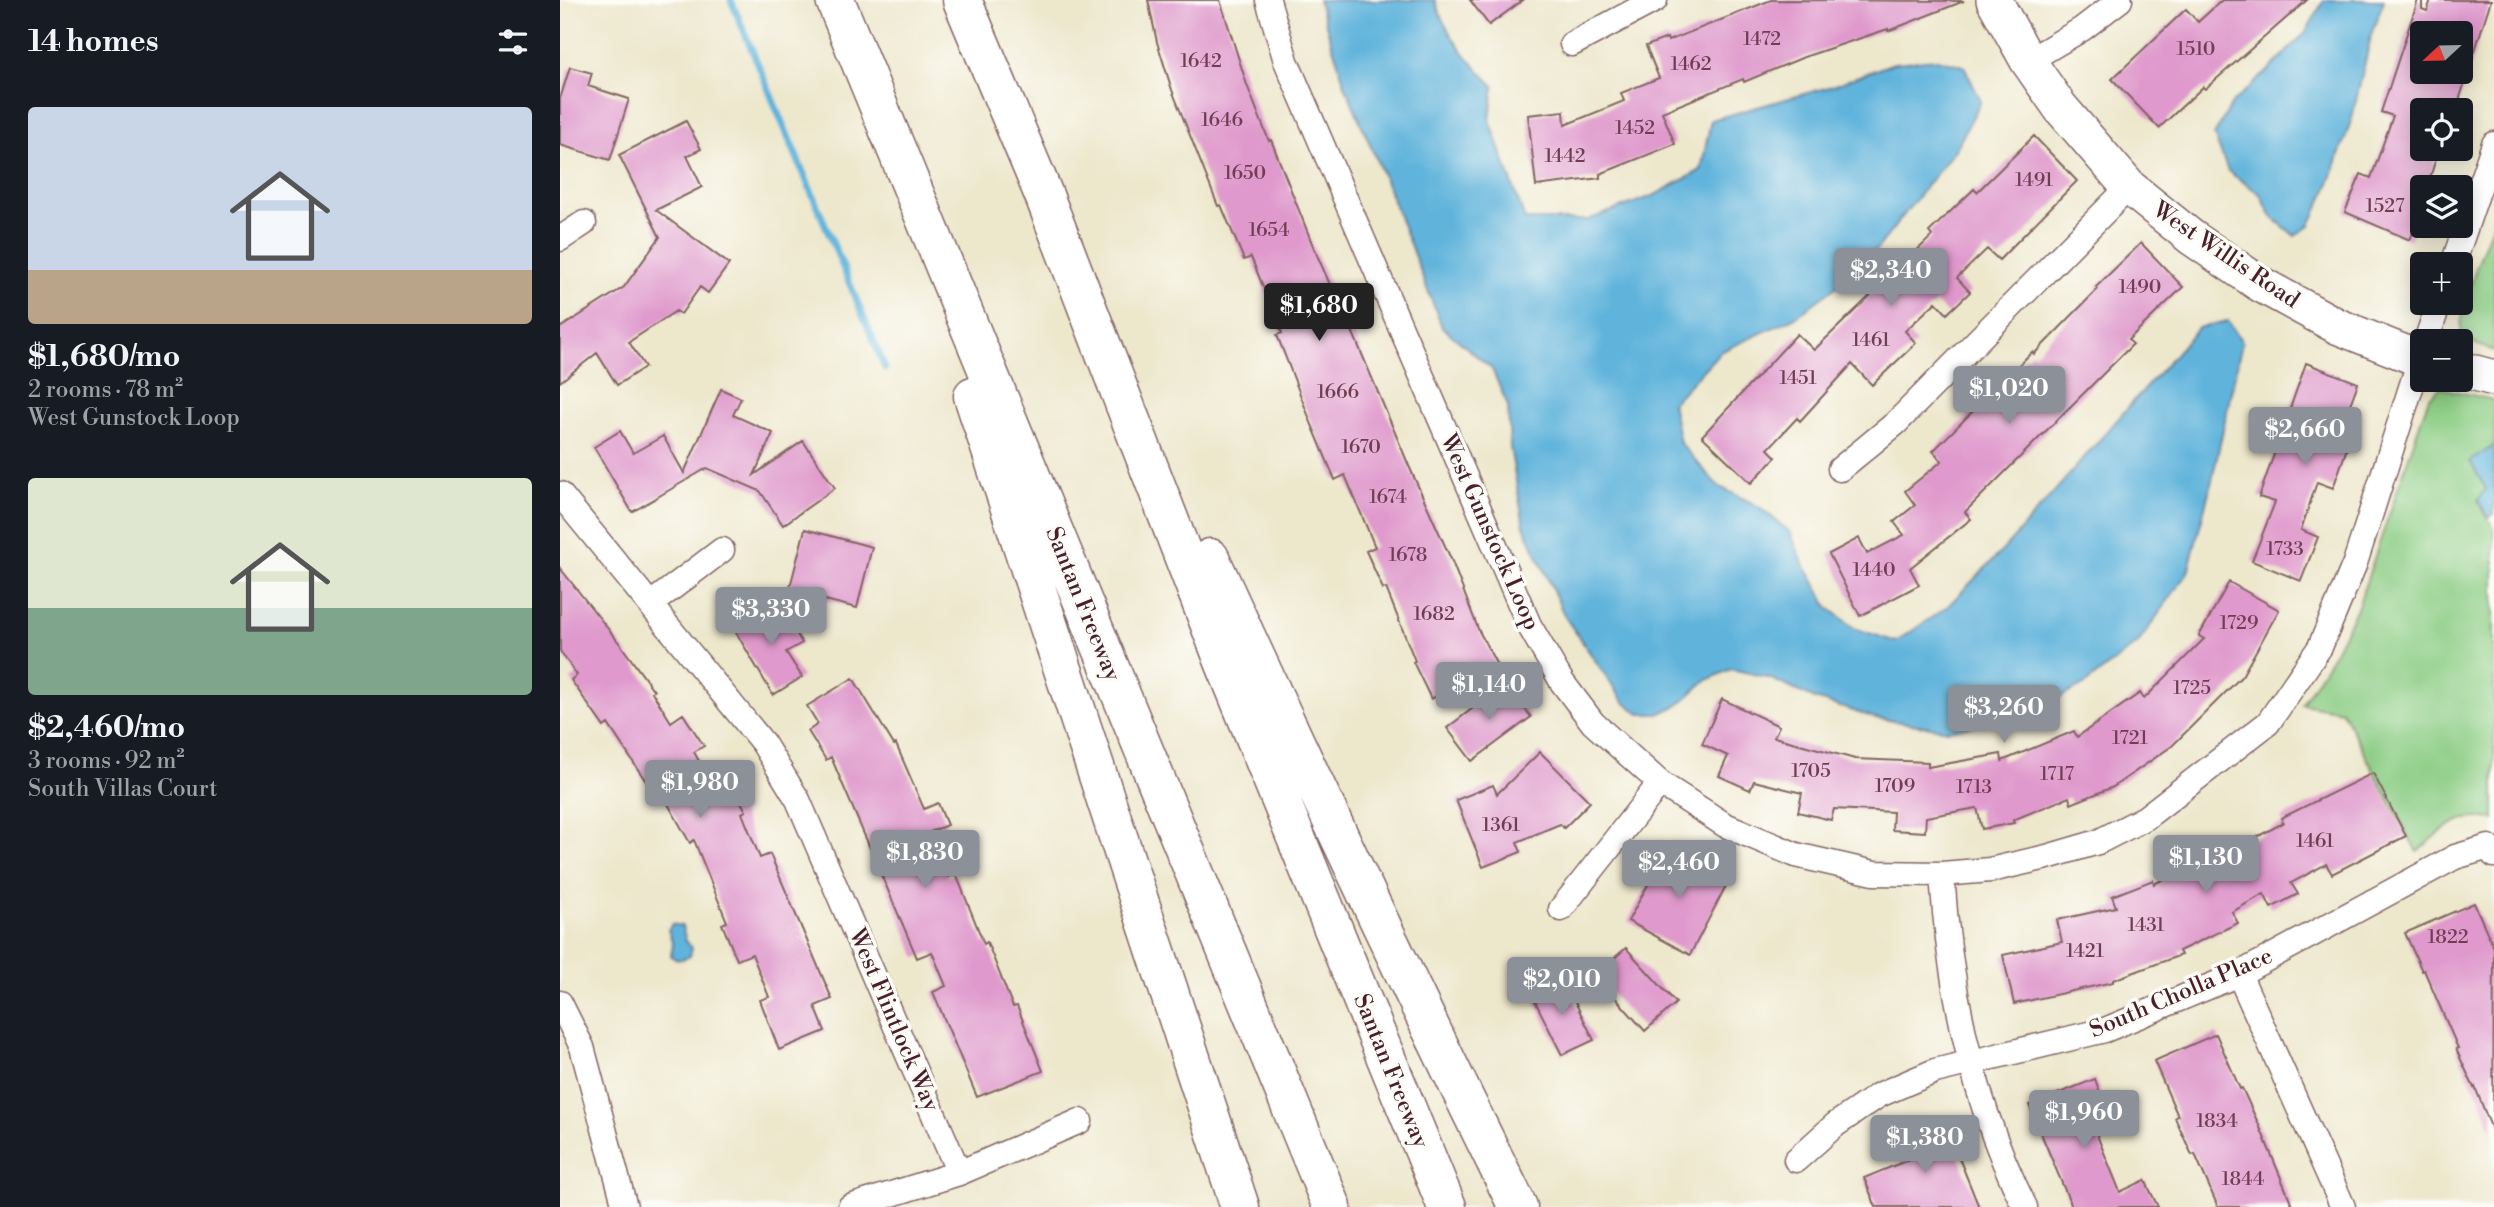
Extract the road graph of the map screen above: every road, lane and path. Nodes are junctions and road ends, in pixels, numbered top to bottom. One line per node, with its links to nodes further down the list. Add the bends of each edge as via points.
1 (835, 0): 9 (highway, Santan Freeway)
2 (962, 0): 12 (highway, Santan Freeway)
3 (1268, 0): 24 (street, West Gunstock Loop, via 1286,61 1529,625 1562,682 1593,723)
4 (1655, 0): 7 (street)
5 (1994, 0): 8 (street, West Willis Road)
6 (2120, 0): 8 (street)
7 (1572, 44)
8 (2028, 61): 11 (street, West Willis Road, via 2060,107)
9 (892, 141): 36 (highway); 37 (highway, Santan Freeway)
10 (2494, 144): 15 (street)
11 (2129, 187): 16 (street, West Willis Road, via 2260,284 2337,326); 20 (street, via 1896,423)
12 (1043, 193): 38 (highway, Santan Freeway, via 1225,664); 39 (highway, via 1295,745)
13 (584, 223): 14 (street)
14 (560, 239)
15 (2456, 252)
16 (2410, 349)
17 (2473, 372): 18 (street)
18 (2494, 378)
19 (2410, 390): 26 (street, West Gunstock Loop, via 2350,575 2320,647 2268,723 2145,818 2098,842 1990,870)
20 (1840, 469)
21 (560, 494): 23 (street, West Flintlock Way)
22 (722, 550): 23 (street)
23 (651, 604): 33 (street, West Flintlock Way, via 763,743 798,800)
24 (1660, 783): 26 (street, West Gunstock Loop, via 1725,825 1796,855 1874,873); 27 (street)
25 (2492, 851): 28 (street, South Cholla Place, via 2455,856)
26 (1942, 874): 30 (street, via 1955,990)
27 (1561, 909)
28 (2239, 974): 30 (street, South Cholla Place, via 2105,1030); 41 (street)
29 (560, 1003): 34 (street, via 582,1047)
30 (1970, 1061): 32 (street, South Cholla Place, via 1879,1095 1835,1125); 40 (street)
31 (1080, 1121): 33 (street)
32 (1796, 1160)
33 (959, 1173): 35 (street)
34 (625, 1207)
35 (850, 1207)
36 (1240, 1207)
37 (1332, 1207)
38 (1447, 1207)
39 (1518, 1207)
40 (2025, 1207)
41 (2343, 1207)

